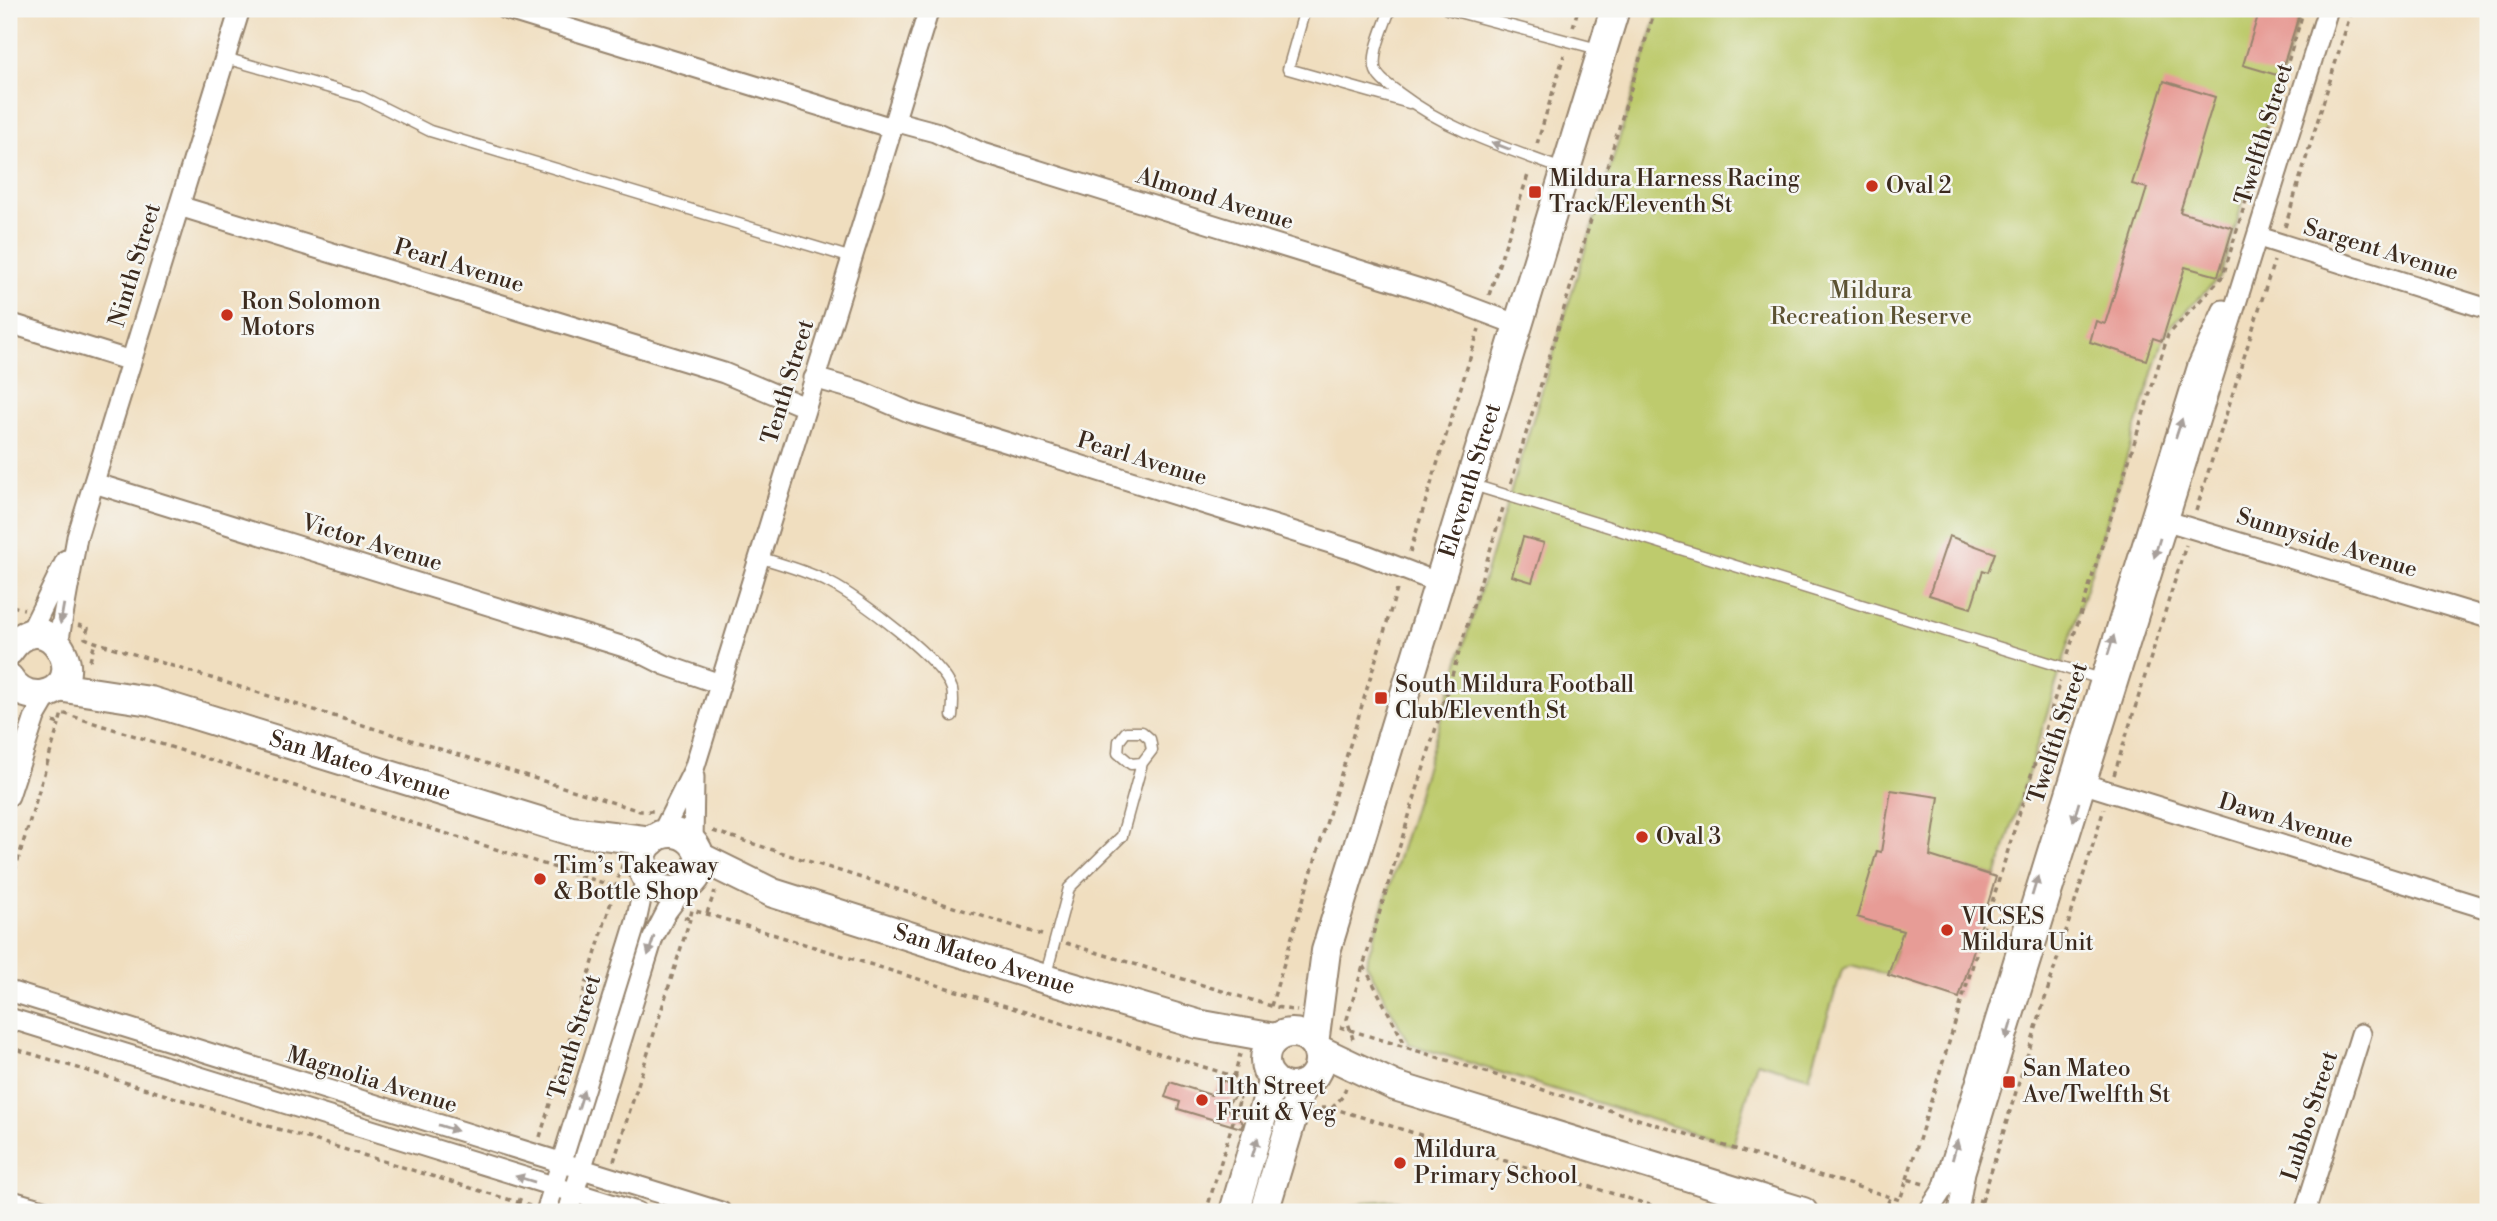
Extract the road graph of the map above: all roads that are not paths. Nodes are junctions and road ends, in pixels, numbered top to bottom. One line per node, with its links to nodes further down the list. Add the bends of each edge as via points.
1 (240, 9): 10 (street, Ninth Street)
2 (505, 9): 12 (street, Almond Avenue)
3 (929, 9): 12 (street, Tenth Street)
4 (1305, 9): 11 (lane, via 1288,69)
5 (1390, 9): 11 (lane, via 1376,71)
6 (1447, 9): 9 (lane)
7 (1615, 9): 9 (street, Eleventh Street)
8 (2328, 9): 15 (street, Twelfth Street)
9 (1602, 50): 13 (street, Eleventh Street)
10 (225, 58): 14 (street, Ninth Street); 16 (lane, via 362,97 430,131)
11 (1415, 105): 13 (lane, one-way to 11, via 1453,128)
12 (892, 127): 16 (street, Tenth Street); 18 (street, Almond Avenue, via 935,132 982,153)
13 (1565, 170): 18 (street, Eleventh Street)
14 (179, 206): 20 (street, Ninth Street); 21 (street, Pearl Avenue, via 724,373)
15 (2259, 237): 17 (street, Sargent Avenue); 24 (street, Twelfth Street, via 2247,274 2208,340)
16 (852, 258): 21 (street, Tenth Street)
17 (2488, 309)
18 (1520, 319): 23 (street, Eleventh Street)
19 (9, 323): 20 (street)
20 (131, 361): 22 (street, Ninth Street)
21 (810, 391): 26 (street, Tenth Street); 27 (street, Pearl Avenue, via 909,412)
22 (94, 483): 25 (street, Ninth Street); 31 (street, Victor Avenue, via 637,651 666,665)
23 (1469, 484): 27 (street, Eleventh Street); 32 (lane)
24 (2158, 518): 28 (street, Sunnyside Avenue); 32 (street, Twelfth Street, one-way to 24); 39 (street, Twelfth Street, one-way to 39)
25 (77, 537): 29 (street, Ninth Street); 30 (street, Ninth Street, one-way to 30)
26 (759, 557): 31 (street, Tenth Street); 36 (lane, via 833,584 889,624 948,681)
27 (1441, 576): 54 (street, Eleventh Street, via 1326,951)
28 (2488, 618)
29 (20, 637): 30 (street, San Mateo Avenue)
30 (62, 641): 34 (street, via 66,669); 35 (street, San Mateo Avenue)
31 (722, 677): 38 (street, Tenth Street)
32 (2101, 678): 39 (street, Twelfth Street)
33 (10, 688): 34 (street, San Mateo Avenue, via 29,695)
34 (53, 690): 35 (street, San Mateo Avenue); 40 (street, via 34,717)
35 (150, 701): 42 (street, San Mateo Avenue)
36 (952, 716)
37 (1142, 763): 48 (lane, via 1122,836 1073,880)
38 (694, 769): 41 (street, Tenth Street); 43 (street, Tenth Street)
39 (2077, 781): 47 (street, Dawn Avenue); 77 (street, Twelfth Street)
40 (9, 796)
41 (662, 830): 42 (street, San Mateo Avenue); 43 (street); 44 (street, via 644,854)
42 (571, 831): 44 (street, San Mateo Avenue)
43 (695, 840): 45 (street, via 696,876); 46 (street, San Mateo Avenue)
44 (644, 881): 45 (street, via 667,891); 74 (street, Tenth Street, one-way to 44)
45 (688, 886): 46 (street, San Mateo Avenue); 75 (street, Tenth Street, one-way to 75, via 653,938)
46 (773, 893): 48 (street, San Mateo Avenue)
47 (2488, 909)
48 (1045, 979): 53 (street, San Mateo Avenue)
49 (9, 991): 50 (street, Magnolia Avenue)
50 (35, 1000): 51 (street, Magnolia Avenue); 52 (street)
51 (89, 1017): 56 (street, Magnolia Avenue); 57 (street)
52 (18, 1021): 57 (street)
53 (1197, 1024): 54 (street, San Mateo Avenue); 65 (street, San Mateo Avenue)
54 (1296, 1028): 62 (street, via 1319,1065); 64 (street, San Mateo Avenue); 65 (street, via 1266,1050)
55 (2361, 1034): 89 (street, Lubbo Street)
56 (144, 1035): 58 (street, Magnolia Avenue); 59 (street)
57 (82, 1041): 59 (street)
58 (200, 1052): 60 (street, Magnolia Avenue); 61 (street)
59 (135, 1058): 61 (street)
60 (254, 1069): 63 (street, Magnolia Avenue); 66 (street)
61 (192, 1077): 66 (street)
62 (1307, 1082): 64 (street, San Mateo Avenue); 65 (street, San Mateo Avenue); 86 (street)
63 (308, 1086): 67 (street, Magnolia Avenue); 68 (street)
64 (1395, 1086): 87 (street, San Mateo Avenue)
65 (1261, 1087): 85 (street, one-way to 65)
66 (247, 1093): 68 (street)
67 (367, 1103): 69 (street, Magnolia Avenue); 70 (street)
68 (301, 1110): 70 (street)
69 (418, 1119): 71 (street, Magnolia Avenue, one-way to 71); 72 (street)
70 (360, 1128): 72 (street)
71 (476, 1137): 73 (street); 74 (street, Magnolia Avenue)
72 (411, 1144): 73 (street)
73 (468, 1161): 76 (street, one-way to 73)
74 (562, 1163): 75 (street, Magnolia Avenue); 76 (street, Tenth Street)
75 (582, 1169): 79 (street, Tenth Street); 80 (street, Magnolia Avenue)
76 (554, 1188): 79 (street); 82 (street, Tenth Street)
77 (1953, 1198): 88 (street, Twelfth Street)
78 (9, 1200): 81 (street)
79 (571, 1203): 83 (street)
80 (662, 1204): 84 (street, Magnolia Avenue)
81 (50, 1212)
82 (546, 1212)
83 (637, 1212)
84 (719, 1212)
85 (1234, 1212)
86 (1264, 1212)
87 (1803, 1212)
88 (1928, 1212)
89 (2305, 1212)

